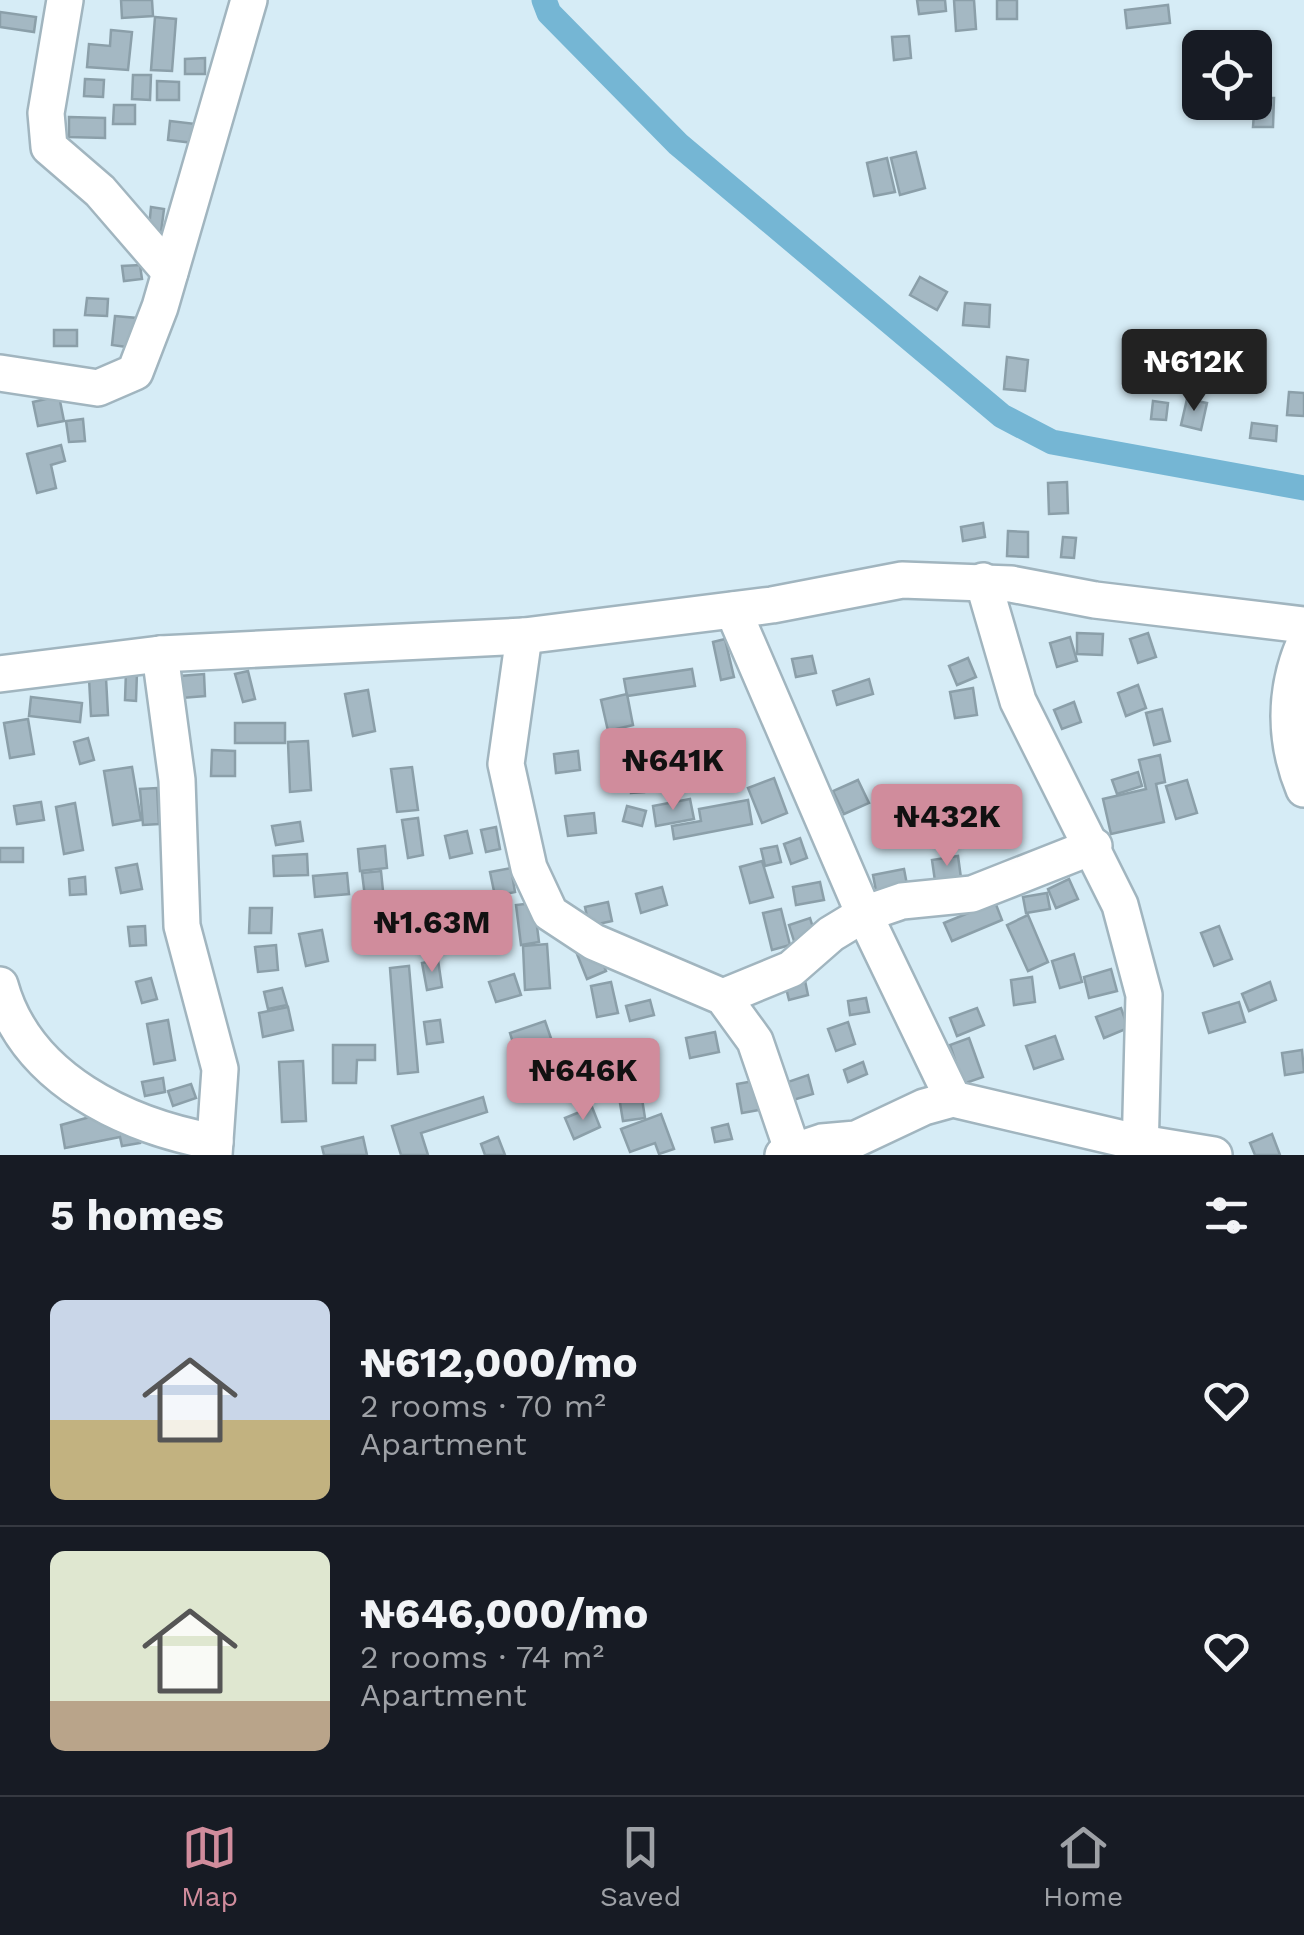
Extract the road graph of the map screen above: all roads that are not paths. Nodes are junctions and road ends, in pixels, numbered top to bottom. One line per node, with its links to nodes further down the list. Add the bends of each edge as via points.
1 (65, 0): 3 (street, via 46,114 49,146 100,191)
2 (248, 0): 3 (street)
3 (170, 272): 4 (street, via 135,372 98,388)
4 (0, 373)
5 (982, 581): 6 (street, via 902,580); 7 (street); 13 (street, via 1018,701)
6 (733, 610): 8 (street); 14 (street)
7 (1304, 625)
8 (524, 636): 10 (street); 16 (street, via 506,764 529,868 550,913 594,942)
9 (1304, 644): 12 (street, via 1289,692 1294,766)
10 (160, 654): 11 (street); 18 (street, via 177,780 182,926 220,1069)
11 (0, 674)
12 (1304, 788)
13 (1094, 846): 14 (street, via 972,894 902,901); 19 (street, via 1120,906 1144,995)
14 (864, 914): 16 (street, via 791,968); 17 (street)
15 (0, 985): 18 (street, via 6,1008 56,1072 106,1110)
16 (722, 997): 20 (street, via 755,1042)
17 (954, 1099): 19 (street); 20 (street, via 856,1139)
18 (214, 1149)
19 (1141, 1149): 21 (street)
20 (788, 1153)
21 (1214, 1155)

